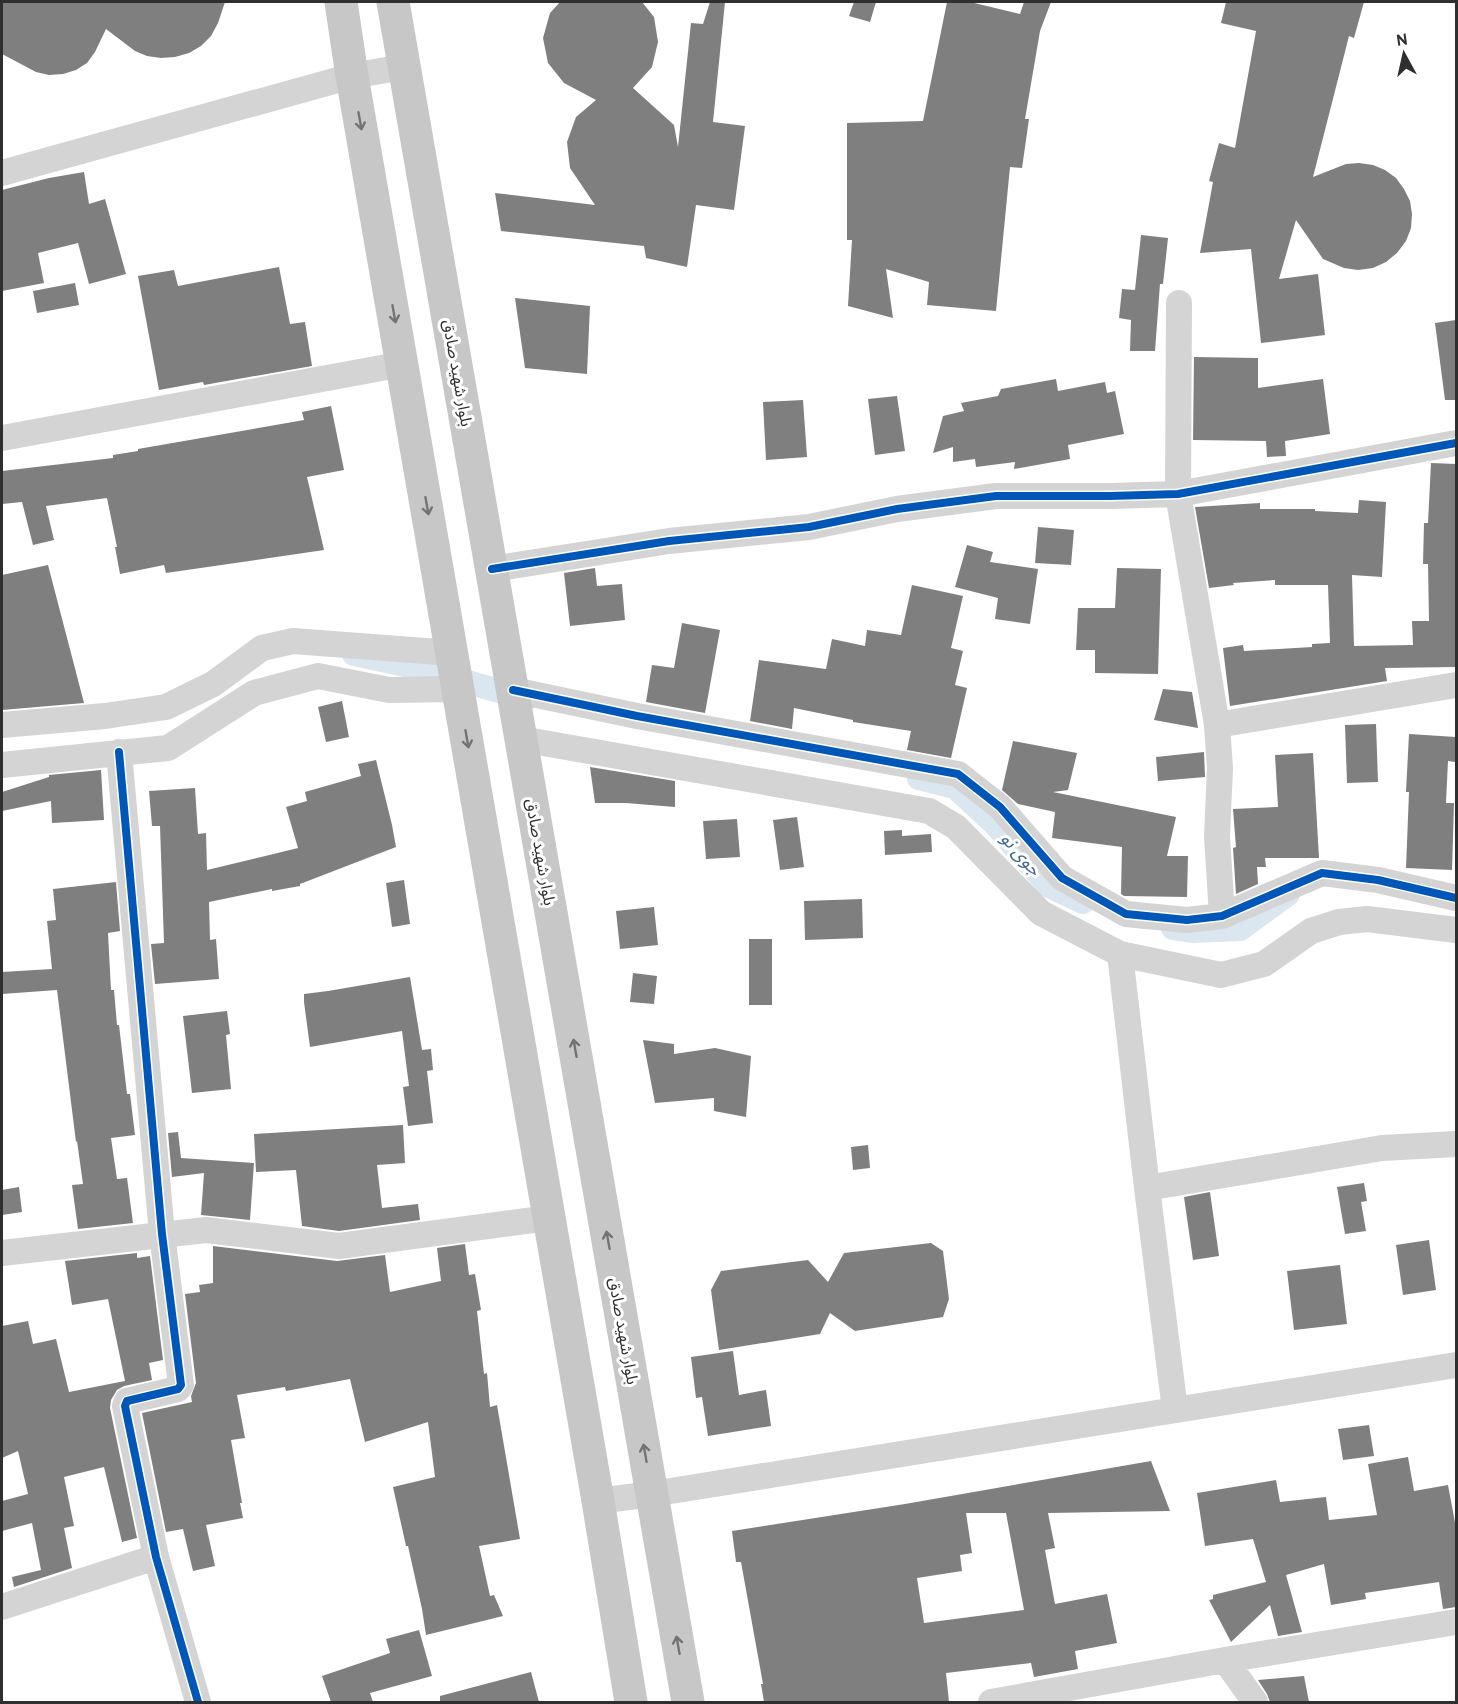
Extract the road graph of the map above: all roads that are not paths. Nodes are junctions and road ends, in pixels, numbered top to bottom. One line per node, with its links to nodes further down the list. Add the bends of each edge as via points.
1 (341, 2): 4 (main road)
2 (393, 2): 3 (main road, بلوار شهید صادق)
3 (404, 67): 4 (street); 11 (main road, بلوار شهید صادق)
4 (352, 76): 5 (street); 7 (main road, one-way to 7)
5 (2, 173)
6 (1179, 303): 10 (street)
7 (403, 364): 8 (street); 12 (main road, one-way to 12)
8 (2, 438)
9 (1456, 443): 10 (street)
10 (1178, 494): 11 (street, via 996,496 897,509 809,527 669,541); 17 (street)
11 (492, 569): 15 (main road, بلوار شهید صادق)
12 (452, 653): 14 (main road); 16 (street, via 293,641 262,648 213,684 166,707)
13 (1456, 685): 17 (street)
14 (458, 688): 19 (street, via 389,690 318,676 254,693 168,748); 27 (main road, one-way to 27)
15 (513, 690): 18 (main road, بلوار شهید صادق); 22 (street, via 958,774 1000,807 1062,878 1126,914 1187,920)
16 (2, 725)
17 (1217, 725): 22 (street)
18 (521, 739): 24 (street, via 929,811 956,827 1041,913); 32 (main road, بلوار شهید صادق, one-way to 18)
19 (119, 752): 20 (street); 28 (street)
20 (2, 765)
21 (1456, 898): 22 (street, via 1378,880 1322,873)
22 (1222, 916)
23 (1456, 930): 24 (street, via 1366,920 1339,922 1311,931 1264,963 1221,975)
24 (1120, 954): 26 (street)
25 (1456, 1144): 26 (street, via 1382,1148)
26 (1147, 1188): 31 (street)
27 (549, 1218): 28 (street, via 339,1246 206,1230); 33 (main road)
28 (162, 1234): 29 (street); 34 (street, via 181,1385 127,1401 125,1406)
29 (2, 1253)
30 (1456, 1365): 31 (street)
31 (1175, 1410): 32 (street)
32 (652, 1494): 33 (street); 40 (main road, بلوار شهید صادق, one-way to 32)
33 (598, 1501): 39 (main road)
34 (156, 1557): 35 (street); 38 (street)
35 (2, 1608)
36 (1456, 1622): 37 (street)
37 (1225, 1660): 41 (street); 42 (street)
38 (198, 1702)
39 (631, 1702)
40 (688, 1702)
41 (991, 1702)
42 (1255, 1702)

